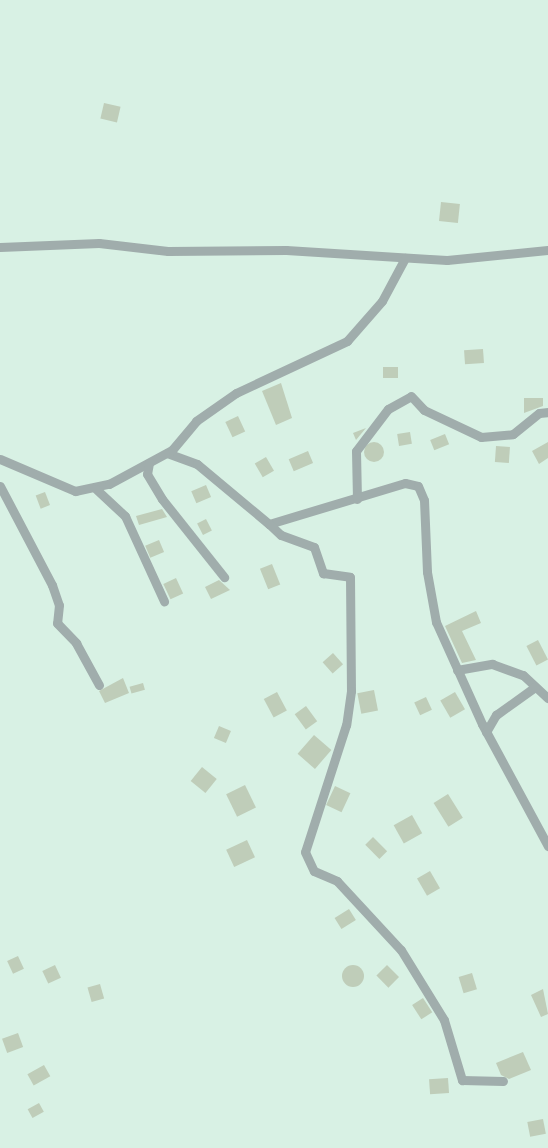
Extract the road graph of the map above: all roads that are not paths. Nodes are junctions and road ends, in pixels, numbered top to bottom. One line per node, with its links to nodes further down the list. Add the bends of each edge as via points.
1 (0, 247): 3 (street, via 99,243 168,252 286,250)
2 (548, 250): 3 (street, via 472,260)
3 (405, 258): 5 (street, via 386,295 347,341 236,393 196,421)
4 (548, 412): 10 (street, via 539,413 513,434 481,437 440,420 410,396 388,409 356,451)
5 (167, 453): 7 (street); 11 (street, via 197,464)
6 (0, 459): 9 (street, via 62,488)
7 (149, 463): 9 (street); 12 (street, via 147,474 162,499)
8 (0, 486): 15 (street, via 52,585 59,605 57,623 76,643)
9 (96, 489): 13 (street, via 125,516)
10 (357, 500): 11 (street); 14 (street, via 405,483 418,486 424,500 431,601)
11 (269, 524): 20 (street, via 281,535 314,547 323,573 350,577 351,691 346,724 305,852 314,871 337,881 401,950 444,1020 462,1080)
12 (224, 577)
13 (164, 601)
14 (457, 670): 16 (street, via 492,664 523,675); 18 (street)
15 (99, 684)
16 (535, 687): 17 (street); 18 (street, via 496,715)
17 (548, 698)
18 (486, 732): 19 (street)
19 (548, 846)
20 (503, 1081)

